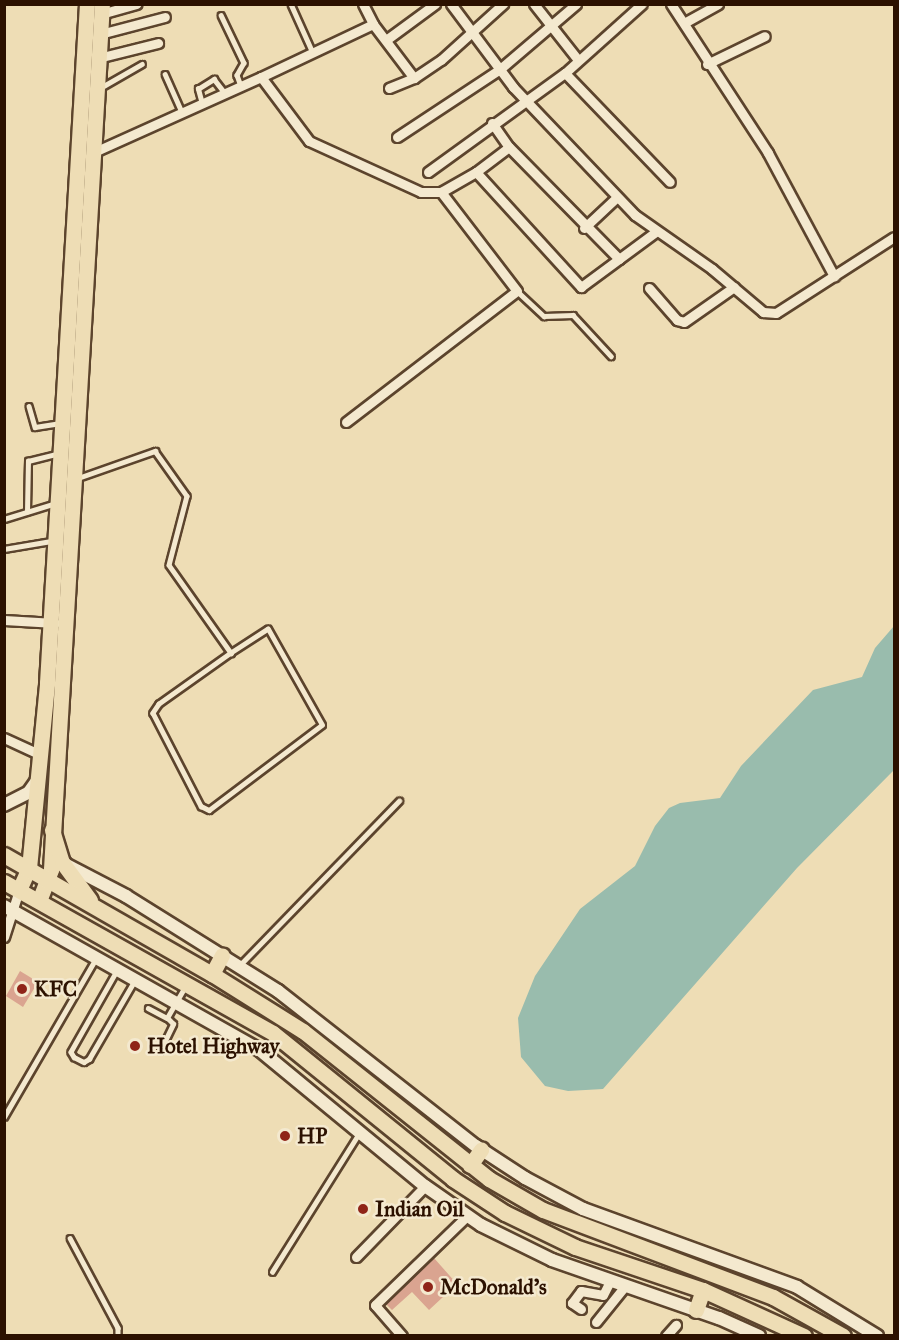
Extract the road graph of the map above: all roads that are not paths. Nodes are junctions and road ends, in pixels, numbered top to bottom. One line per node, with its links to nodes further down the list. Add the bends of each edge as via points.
1 (87, 4): 45 (main road)
2 (137, 4): 13 (street)
3 (291, 4): 24 (lane)
4 (363, 4): 17 (street)
5 (435, 4): 22 (street)
6 (451, 4): 19 (street)
7 (503, 4): 19 (street)
8 (534, 4): 18 (street)
9 (576, 4): 18 (street)
10 (642, 4): 26 (street)
11 (670, 4): 16 (street)
12 (718, 4): 16 (street)
13 (101, 9): 20 (main road)
14 (220, 15): 34 (lane, via 244,63 237,75)
15 (165, 16): 20 (street)
16 (684, 23): 28 (street)
17 (373, 24): 22 (street); 24 (street)
18 (553, 24): 26 (street, via 569,53); 29 (street)
19 (474, 31): 29 (street); 33 (street)
20 (100, 34): 25 (main road)
21 (765, 36): 28 (street)
22 (386, 40): 33 (street)
23 (158, 43): 25 (street)
24 (313, 53): 32 (street)
25 (98, 58): 36 (main road)
26 (578, 60): 30 (street)
27 (142, 64): 36 (lane)
28 (707, 64): 55 (street, via 768,153)
29 (500, 69): 38 (street); 42 (street)
30 (565, 73): 38 (street); 48 (street)
31 (165, 74): 40 (lane)
32 (261, 77): 34 (street); 49 (street, via 300,133 320,149 421,192)
33 (414, 78): 35 (street)
34 (240, 86): 37 (street)
35 (389, 88)
36 (96, 91): 44 (main road)
37 (225, 93): 39 (street); 39 (lane, via 214,79 198,89)
38 (527, 102): 41 (street); 50 (street)
39 (202, 104): 40 (street)
40 (182, 112): 44 (street)
41 (492, 123): 43 (street); 46 (street)
42 (397, 137)
43 (508, 147): 47 (street); 51 (street)
44 (92, 153): 45 (street); 64 (main road)
45 (78, 162): 61 (main road)
46 (429, 172)
47 (476, 172): 49 (street); 54 (street, via 579,286 585,286)
48 (670, 182)
49 (441, 192): 58 (street)
50 (617, 197): 51 (street); 52 (street)
51 (585, 228): 54 (street)
52 (657, 231): 54 (street); 56 (street)
53 (894, 237): 55 (street)
54 (619, 259)
55 (834, 276): 56 (street, via 769,314)
56 (734, 287): 57 (street, via 684,322 677,320)
57 (649, 288)
58 (517, 291): 59 (lane, via 543,316 573,315); 62 (street)
59 (611, 356)
60 (29, 406): 61 (lane, via 35,427)
61 (62, 422): 63 (main road)
62 (346, 422)
63 (60, 454): 65 (main road); 66 (lane, via 28,461)
64 (73, 480): 71 (main road); 72 (lane, via 151,450 158,453 187,496 169,565)
65 (57, 502): 66 (lane); 68 (main road)
66 (27, 512): 67 (lane)
67 (4, 519)
68 (55, 540): 69 (lane); 71 (main road)
69 (4, 549)
70 (4, 620): 71 (street)
71 (57, 623): 74 (main road); 78 (main road)
72 (231, 653): 72 (lane, via 159,704 153,713 201,806 209,810 322,725 268,629)
73 (4, 738): 74 (street)
74 (41, 755): 75 (main road)
75 (39, 775): 77 (street, via 29,792); 81 (main road)
76 (399, 801): 91 (lane)
77 (4, 805)
78 (52, 830): 80 (main road); 82 (main road)
79 (4, 855): 81 (main road)
80 (62, 862): 87 (main road, via 81,891); 89 (street)
81 (29, 868): 82 (main road); 84 (main road)
82 (47, 880): 85 (main road); 87 (main road)
83 (4, 882): 84 (main road)
84 (20, 890): 85 (main road); 86 (street)
85 (39, 901): 95 (main road)
86 (8, 908): 88 (street); 90 (street)
87 (115, 921): 93 (main road)
88 (4, 937)
89 (222, 955): 91 (street); 93 (main road)
90 (98, 956): 92 (street); 100 (lane)
91 (239, 966): 102 (street, via 360,1052)
92 (119, 968): 94 (street); 94 (lane, via 71,1052 74,1057 84,1062 89,1059)
93 (212, 974): 103 (main road, via 303,1031)
94 (136, 978): 96 (street)
95 (188, 983): 96 (lane); 111 (main road, via 273,1033 477,1197 575,1247)
96 (177, 1001): 98 (lane); 101 (street, via 261,1050)
97 (148, 1008): 98 (lane)
98 (167, 1018): 99 (lane, via 173,1024)
99 (160, 1051)
100 (4, 1117)
101 (361, 1131): 104 (street); 108 (lane)
102 (481, 1149): 103 (main road); 120 (street, via 583,1209 774,1277 825,1302)
103 (470, 1164): 119 (main road, via 543,1210 773,1297)
104 (425, 1186): 105 (street); 107 (street)
105 (467, 1216): 109 (street, via 513,1243); 116 (street, via 375,1305)
106 (70, 1238): 115 (lane, via 118,1328)
107 (356, 1257)
108 (272, 1272)
109 (610, 1281): 110 (street); 112 (street, via 603,1295 581,1291 572,1303)
110 (625, 1286): 113 (street); 114 (street)
111 (702, 1290): 113 (main road); 118 (main road)
112 (581, 1309)
113 (696, 1310): 117 (street)
114 (596, 1322)
115 (118, 1335)
116 (402, 1335)
117 (759, 1335)
118 (804, 1335)
119 (843, 1335)
120 (877, 1335)

